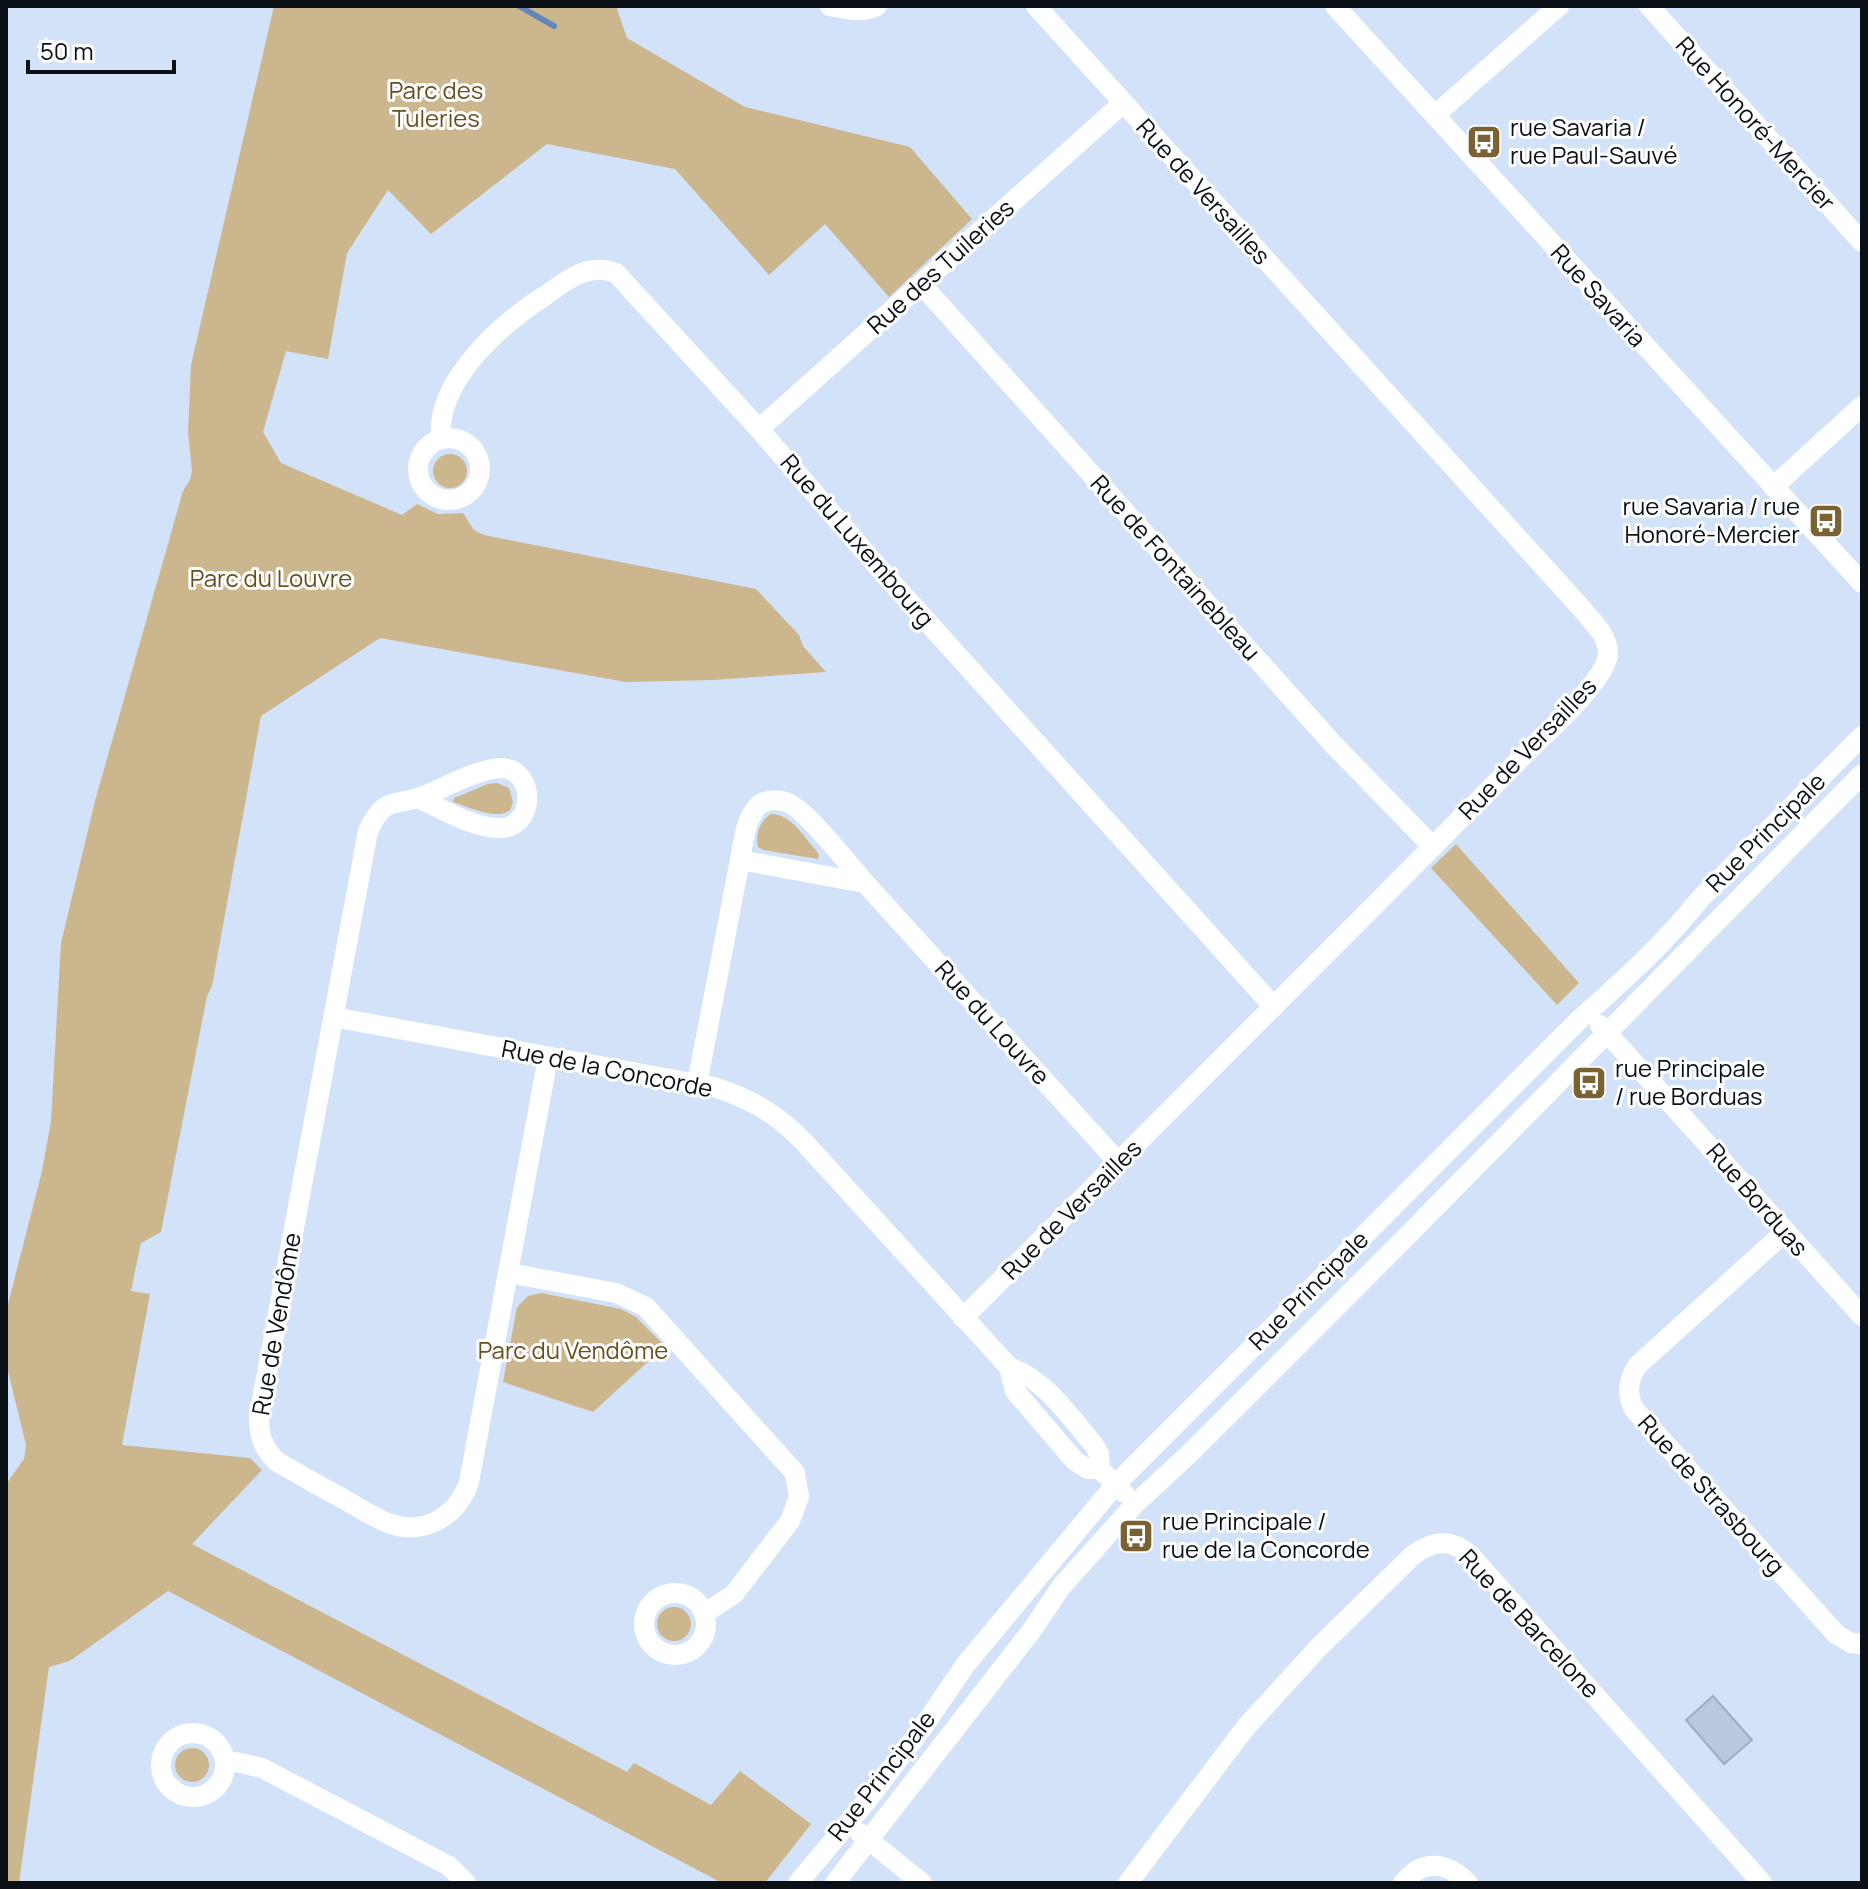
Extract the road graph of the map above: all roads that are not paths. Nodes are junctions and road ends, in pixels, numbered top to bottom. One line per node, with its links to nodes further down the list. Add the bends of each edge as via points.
1 (830, 6): 2 (street, via 854,11)
2 (877, 6)
3 (1036, 6): 7 (street, Rue de Versailles)
4 (1335, 6): 8 (street, Rue Savaria)
5 (1559, 6): 8 (street)
6 (1649, 6): 9 (street, Rue Honoré-Mercier)
7 (1123, 103): 10 (street, Rue des Tuileries); 19 (street, Rue de Versailles, via 1606,639 1607,664 1596,681)
8 (1435, 115): 14 (street, Rue Savaria)
9 (1862, 242)
10 (922, 285): 12 (street, Rue des Tuileries); 19 (street, Rue de Fontainebleau, via 1333,744)
11 (1862, 406): 14 (street)
12 (759, 429): 13 (street, Rue du Luxembourg, via 616,273 592,269 513,317 480,351 449,397); 22 (street, Rue du Luxembourg)
13 (441, 439)
14 (1773, 487): 15 (street, Rue Savaria)
15 (1862, 583)
16 (1862, 736): 23 (street, Rue Principale)
17 (1862, 774): 25 (street, Rue Principale)
18 (418, 798): 18 (street, Rue de Vendôme, via 500,829 519,822 528,800 521,778 500,768); 24 (street, Rue de Vendôme, via 383,807 368,831)
19 (1433, 847): 22 (street, Rue de Versailles)
20 (740, 860): 21 (street); 21 (street, Rue du Louvre, via 754,810 769,801 786,802); 27 (street, Rue du Louvre)
21 (865, 883): 28 (street, Rue du Louvre)
22 (1274, 1007): 28 (street, Rue de Versailles)
23 (1588, 1012): 25 (street, Rue Borduas); 33 (street, Rue Principale)
24 (333, 1017): 26 (street, Rue de la Concorde); 30 (street, Rue de Vendôme, via 259,1416 264,1447 276,1461 390,1524 426,1525 447,1516 469,1482)
25 (1608, 1033): 29 (street, Rue Borduas); 34 (street, Rue Principale)
26 (548, 1058): 27 (street, Rue de la Concorde); 30 (street, Rue de Vendôme)
27 (697, 1084): 32 (street, Rue de la Concorde, via 760,1105 786,1124)
28 (1119, 1163): 32 (street, Rue de Versailles)
29 (1785, 1232): 31 (street, Rue Borduas); 36 (street, Rue de Strasbourg, via 1638,1365 1630,1380 1630,1398 1634,1409 1836,1634)
30 (509, 1273): 35 (street, via 616,1293 646,1307 795,1473 799,1497 790,1521 734,1594)
31 (1862, 1316)
32 (963, 1318): 33 (street, Rue de la Concorde, via 1009,1367 1033,1377 1085,1434 1099,1454 1100,1469)
33 (1116, 1484): 34 (street, Rue de la Concorde); 38 (street, Rue Principale, via 966,1664)
34 (1135, 1504): 39 (street, Rue Principale, via 1048,1603)
35 (705, 1613)
36 (1862, 1644)
37 (225, 1763): 40 (street, via 262,1768 449,1866)
38 (847, 1823): 39 (street); 41 (street, Rue Principale)
39 (868, 1839): 42 (street, Rue Principale); 43 (street)
40 (466, 1883)
41 (798, 1883)
42 (835, 1883)
43 (922, 1883)
44 (1128, 1883): 47 (street, Rue de Barcelone, via 1246,1727 1290,1678 1412,1556 1430,1544 1446,1542 1470,1555)
45 (1403, 1883): 46 (street, via 1417,1869 1440,1865)
46 (1468, 1883)
47 (1762, 1883)

